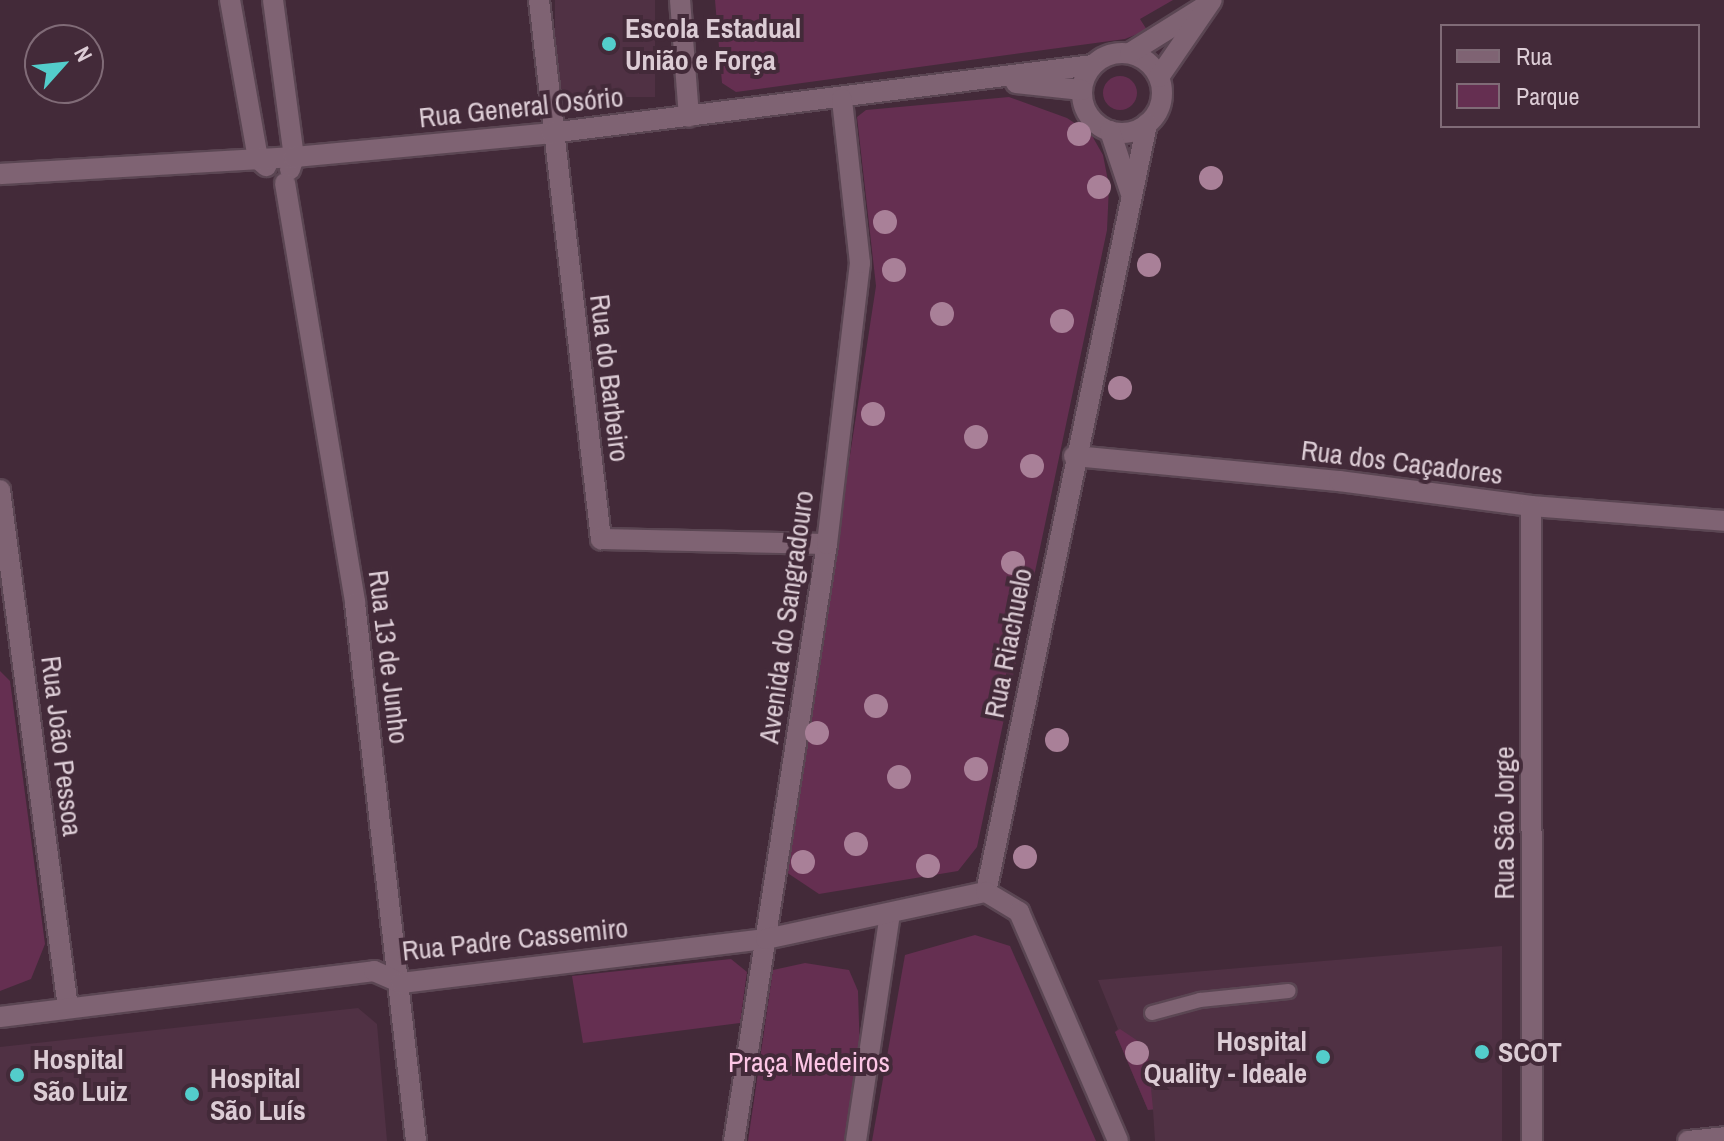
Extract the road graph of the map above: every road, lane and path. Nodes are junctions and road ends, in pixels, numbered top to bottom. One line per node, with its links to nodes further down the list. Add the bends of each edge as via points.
1 (230, 0): 17 (street)
2 (273, 0): 16 (street, Rua 13 de Junho)
3 (539, 0): 15 (street, Rua do Barbeiro)
4 (680, 0): 12 (street)
5 (1211, 2): 6 (street); 8 (street)
6 (1130, 53): 7 (street, via 1103,57); 8 (street, via 1152,66)
7 (1092, 65): 9 (street, Rua General Osório); 10 (street)
8 (1159, 77): 13 (street, via 1161,103)
9 (984, 80): 10 (street); 11 (street, Rua General Osório)
10 (1082, 90): 14 (street, via 1089,115)
11 (842, 99): 12 (street, Rua General Osório); 25 (street, Avenida do Sangradouro, via 860,263)
12 (689, 117): 15 (street, Rua General Osório)
13 (1147, 124): 14 (street, via 1123,133); 20 (street, Rua Riachuelo)
14 (1110, 131): 20 (street)
15 (551, 133): 16 (street, Rua General Osório); 25 (street, Rua do Barbeiro, via 601,539)
16 (294, 157): 17 (street, Rua General Osório); 19 (street, Rua 13 de Junho)
17 (258, 159): 18 (street, Rua General Osório); 19 (street)
18 (0, 174)
19 (285, 183): 30 (street, Rua 13 de Junho, via 355,603)
20 (1131, 194): 21 (street, Rua Riachuelo)
21 (1074, 456): 23 (street, Rua dos Caçadores); 27 (street, Rua Riachuelo)
22 (0, 490): 26 (street, Rua João Pessoa)
23 (1531, 506): 24 (street, Rua dos Caçadores); 40 (street, Rua São Jorge)
24 (1724, 521)
25 (827, 544): 29 (street, Avenida do Sangradouro)
26 (9, 630): 32 (street, Rua João Pessoa)
27 (986, 892): 28 (street, Rua Padre Cassemiro); 39 (street, via 1019,912)
28 (890, 914): 29 (street, Rua Padre Cassemiro); 38 (street)
29 (766, 939): 30 (street, Rua Padre Cassemiro); 37 (street, Avenida do Sangradouro)
30 (401, 983): 32 (street, Rua Padre Cassemiro, via 374,971); 36 (street, Rua 13 de Junho)
31 (1289, 991): 33 (lane, via 1200,1000)
32 (68, 1008): 34 (street, Rua Padre Cassemiro)
33 (1152, 1013)
34 (0, 1017)
35 (1724, 1137): 41 (street)
36 (416, 1141)
37 (734, 1141)
38 (856, 1141)
39 (1118, 1141)
40 (1532, 1141)
41 (1688, 1141)

